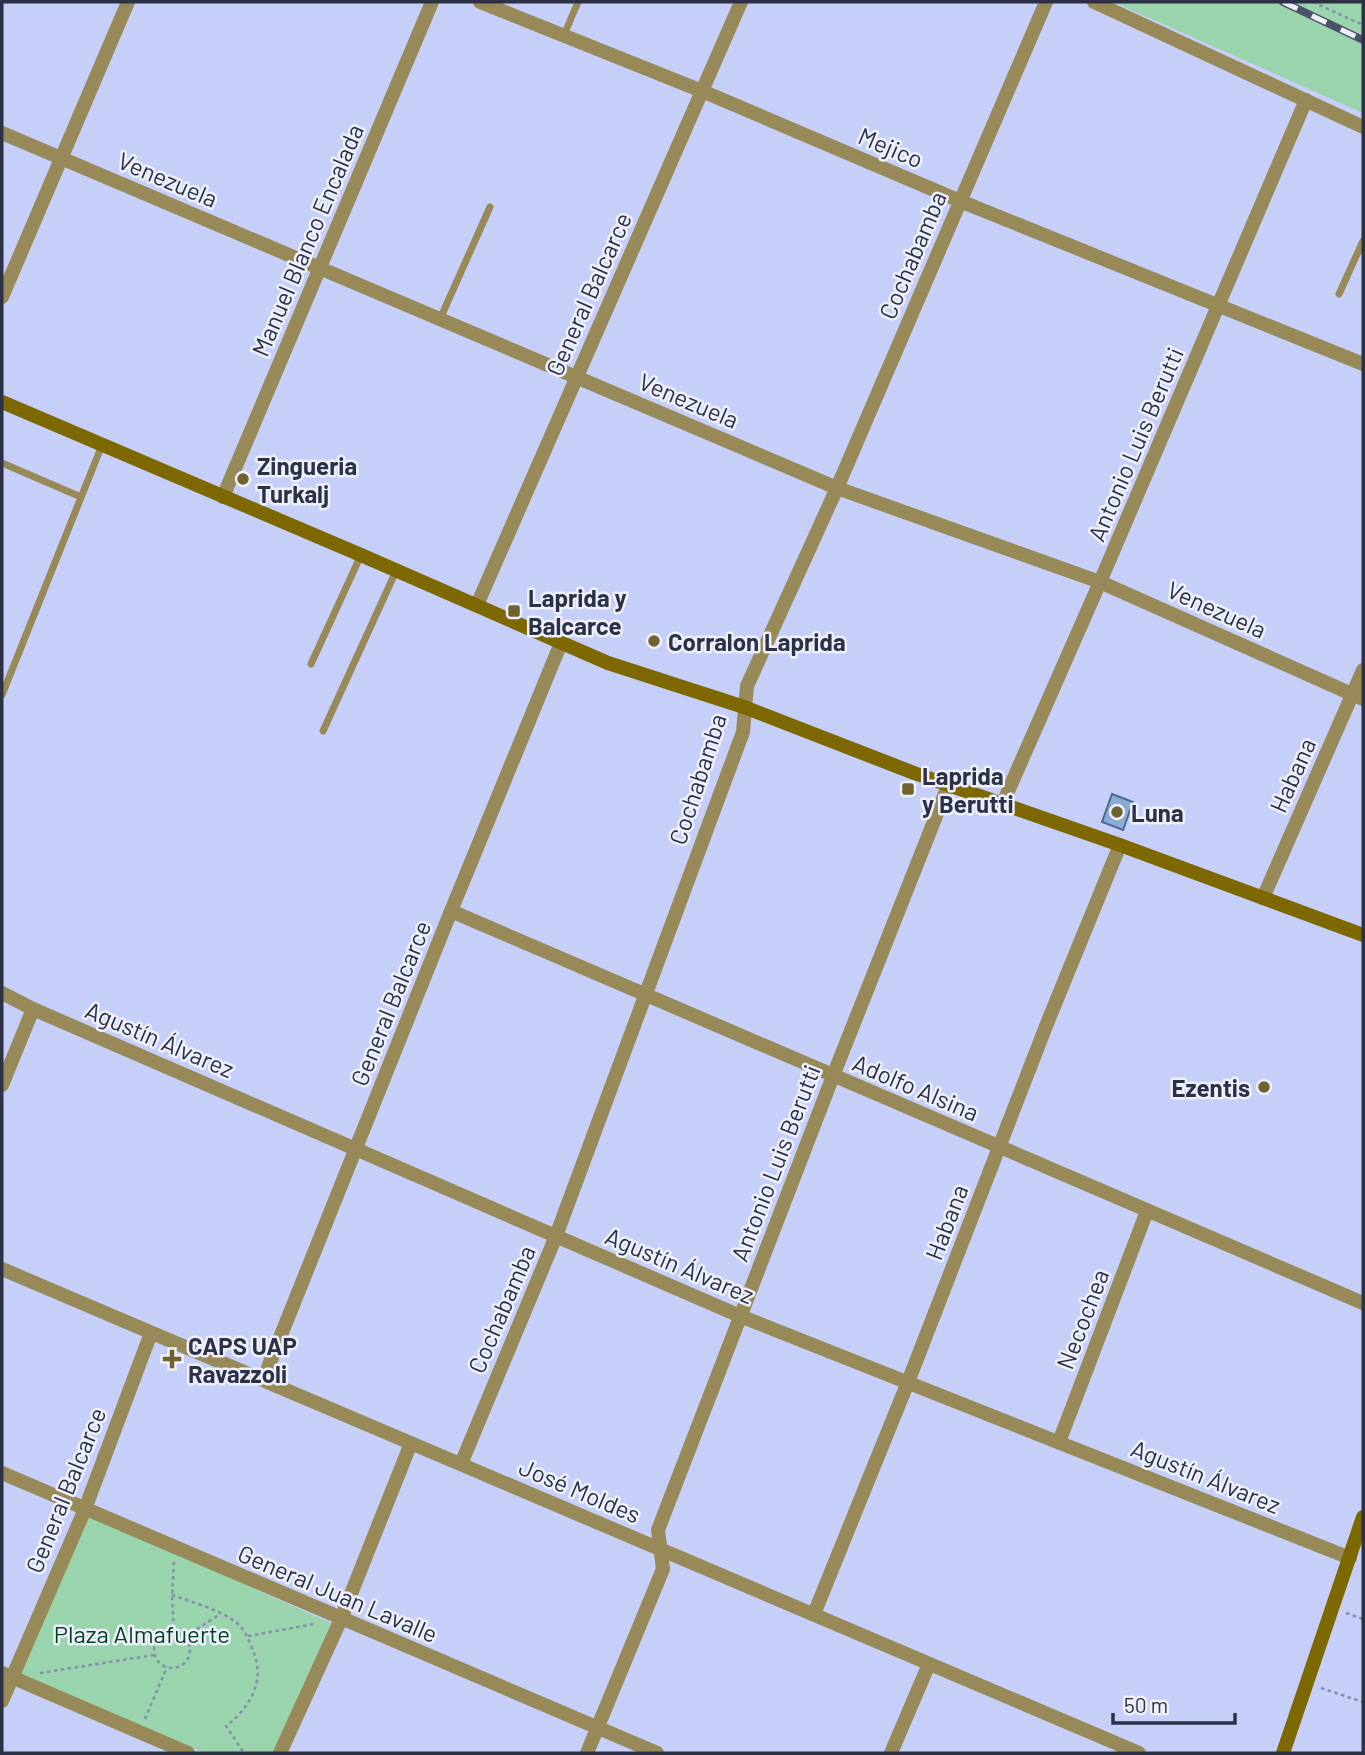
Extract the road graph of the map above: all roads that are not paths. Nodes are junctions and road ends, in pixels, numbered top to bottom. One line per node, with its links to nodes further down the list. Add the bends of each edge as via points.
1 (128, 2): 13 (street)
2 (432, 2): 17 (street, Manuel Blanco Encalada)
3 (480, 2): 8 (street, Mejico)
4 (579, 2): 8 (lane)
5 (741, 2): 9 (street, General Balcarce)
6 (1046, 2): 14 (street, Cochabamba)
7 (1094, 2): 10 (street)
8 (564, 36): 9 (street, Mejico)
9 (702, 91): 14 (street, Mejico); 23 (street, General Balcarce)
10 (1306, 100): 11 (street); 20 (street, Antonio Luis Berutti)
11 (1363, 127)
12 (2, 133): 13 (street, Venezuela)
13 (63, 158): 17 (street, Venezuela); 19 (street)
14 (960, 201): 20 (street, Mejico); 27 (street, Cochabamba)
15 (490, 207): 21 (lane)
16 (1363, 242): 18 (lane)
17 (320, 269): 21 (street, Venezuela); 28 (street, Manuel Blanco Encalada)
18 (1339, 294)
19 (2, 298)
20 (1219, 306): 22 (street, Mejico); 32 (street, Antonio Luis Berutti)
21 (440, 320): 23 (street, Venezuela)
22 (1363, 364)
23 (576, 377): 27 (street, Venezuela); 33 (street, General Balcarce)
24 (2, 402): 25 (main road)
25 (102, 445): 28 (main road); 29 (lane)
26 (2, 463): 29 (lane)
27 (837, 488): 32 (street, Venezuela); 39 (street, Cochabamba, via 747,686)
28 (223, 496): 30 (main road)
29 (81, 497): 37 (lane)
30 (361, 555): 31 (main road); 35 (lane)
31 (396, 570): 33 (main road); 40 (lane)
32 (1101, 582): 38 (street, Venezuela); 42 (street, Antonio Luis Berutti)
33 (477, 605): 34 (main road)
34 (561, 643): 39 (main road); 45 (street, General Balcarce)
35 (311, 664)
36 (1363, 670): 38 (street, Habana)
37 (2, 695)
38 (1358, 697): 44 (street, Habana)
39 (744, 708): 41 (main road); 48 (street, Cochabamba, via 743,732)
40 (323, 731)
41 (948, 786): 42 (main road); 50 (street, Antonio Luis Berutti)
42 (1002, 805): 43 (main road)
43 (1120, 845): 44 (main road); 52 (street, Habana)
44 (1263, 898): 46 (main road)
45 (451, 911): 48 (street, Adolfo Alsina); 53 (street, General Balcarce)
46 (1363, 934)
47 (2, 993): 49 (street, Agustín Álvarez)
48 (645, 995): 50 (street, Adolfo Alsina); 55 (street, Cochabamba)
49 (33, 1009): 51 (street); 53 (street, Agustín Álvarez)
50 (833, 1076): 52 (street, Adolfo Alsina); 58 (street, Antonio Luis Berutti)
51 (2, 1085)
52 (999, 1147): 54 (street, Adolfo Alsina); 61 (street, Habana)
53 (356, 1149): 55 (street, Agustín Álvarez); 60 (street, General Balcarce)
54 (1147, 1211): 57 (street, Adolfo Alsina); 62 (street, Necochea)
55 (556, 1236): 58 (street, Agustín Álvarez); 64 (street, Cochabamba)
56 (2, 1269): 59 (street, José Moldes)
57 (1363, 1303)
58 (740, 1316): 61 (street, Agustín Álvarez); 68 (street, Antonio Luis Berutti, via 658,1530)
59 (151, 1333): 60 (street, José Moldes); 66 (street, General Balcarce)
60 (263, 1380): 63 (street, José Moldes)
61 (908, 1382): 62 (street, Agustín Álvarez); 70 (street, Habana)
62 (1059, 1442): 69 (street, Agustín Álvarez)
63 (411, 1443): 64 (street, José Moldes); 71 (street)
64 (461, 1464): 68 (street, José Moldes)
65 (2, 1473): 66 (street, General Juan Lavalle)
66 (85, 1509): 71 (street, General Juan Lavalle); 73 (street, General Balcarce)
67 (1363, 1517): 69 (main road)
68 (661, 1550): 70 (street, José Moldes); 75 (street, Antonio Luis Berutti, via 663,1570)
69 (1350, 1558): 82 (main road)
70 (814, 1614): 72 (street, José Moldes)
71 (341, 1619): 75 (street, General Juan Lavalle); 77 (street)
72 (929, 1664): 80 (street); 81 (street, José Moldes)
73 (7, 1675): 74 (street, General Balcarce); 76 (street)
74 (2, 1701)
75 (598, 1728): 78 (street, Antonio Luis Berutti); 79 (street, General Juan Lavalle)
76 (188, 1753)
77 (280, 1753)
78 (587, 1753)
79 (657, 1753)
80 (891, 1753)
81 (1139, 1753)
82 (1283, 1753)

